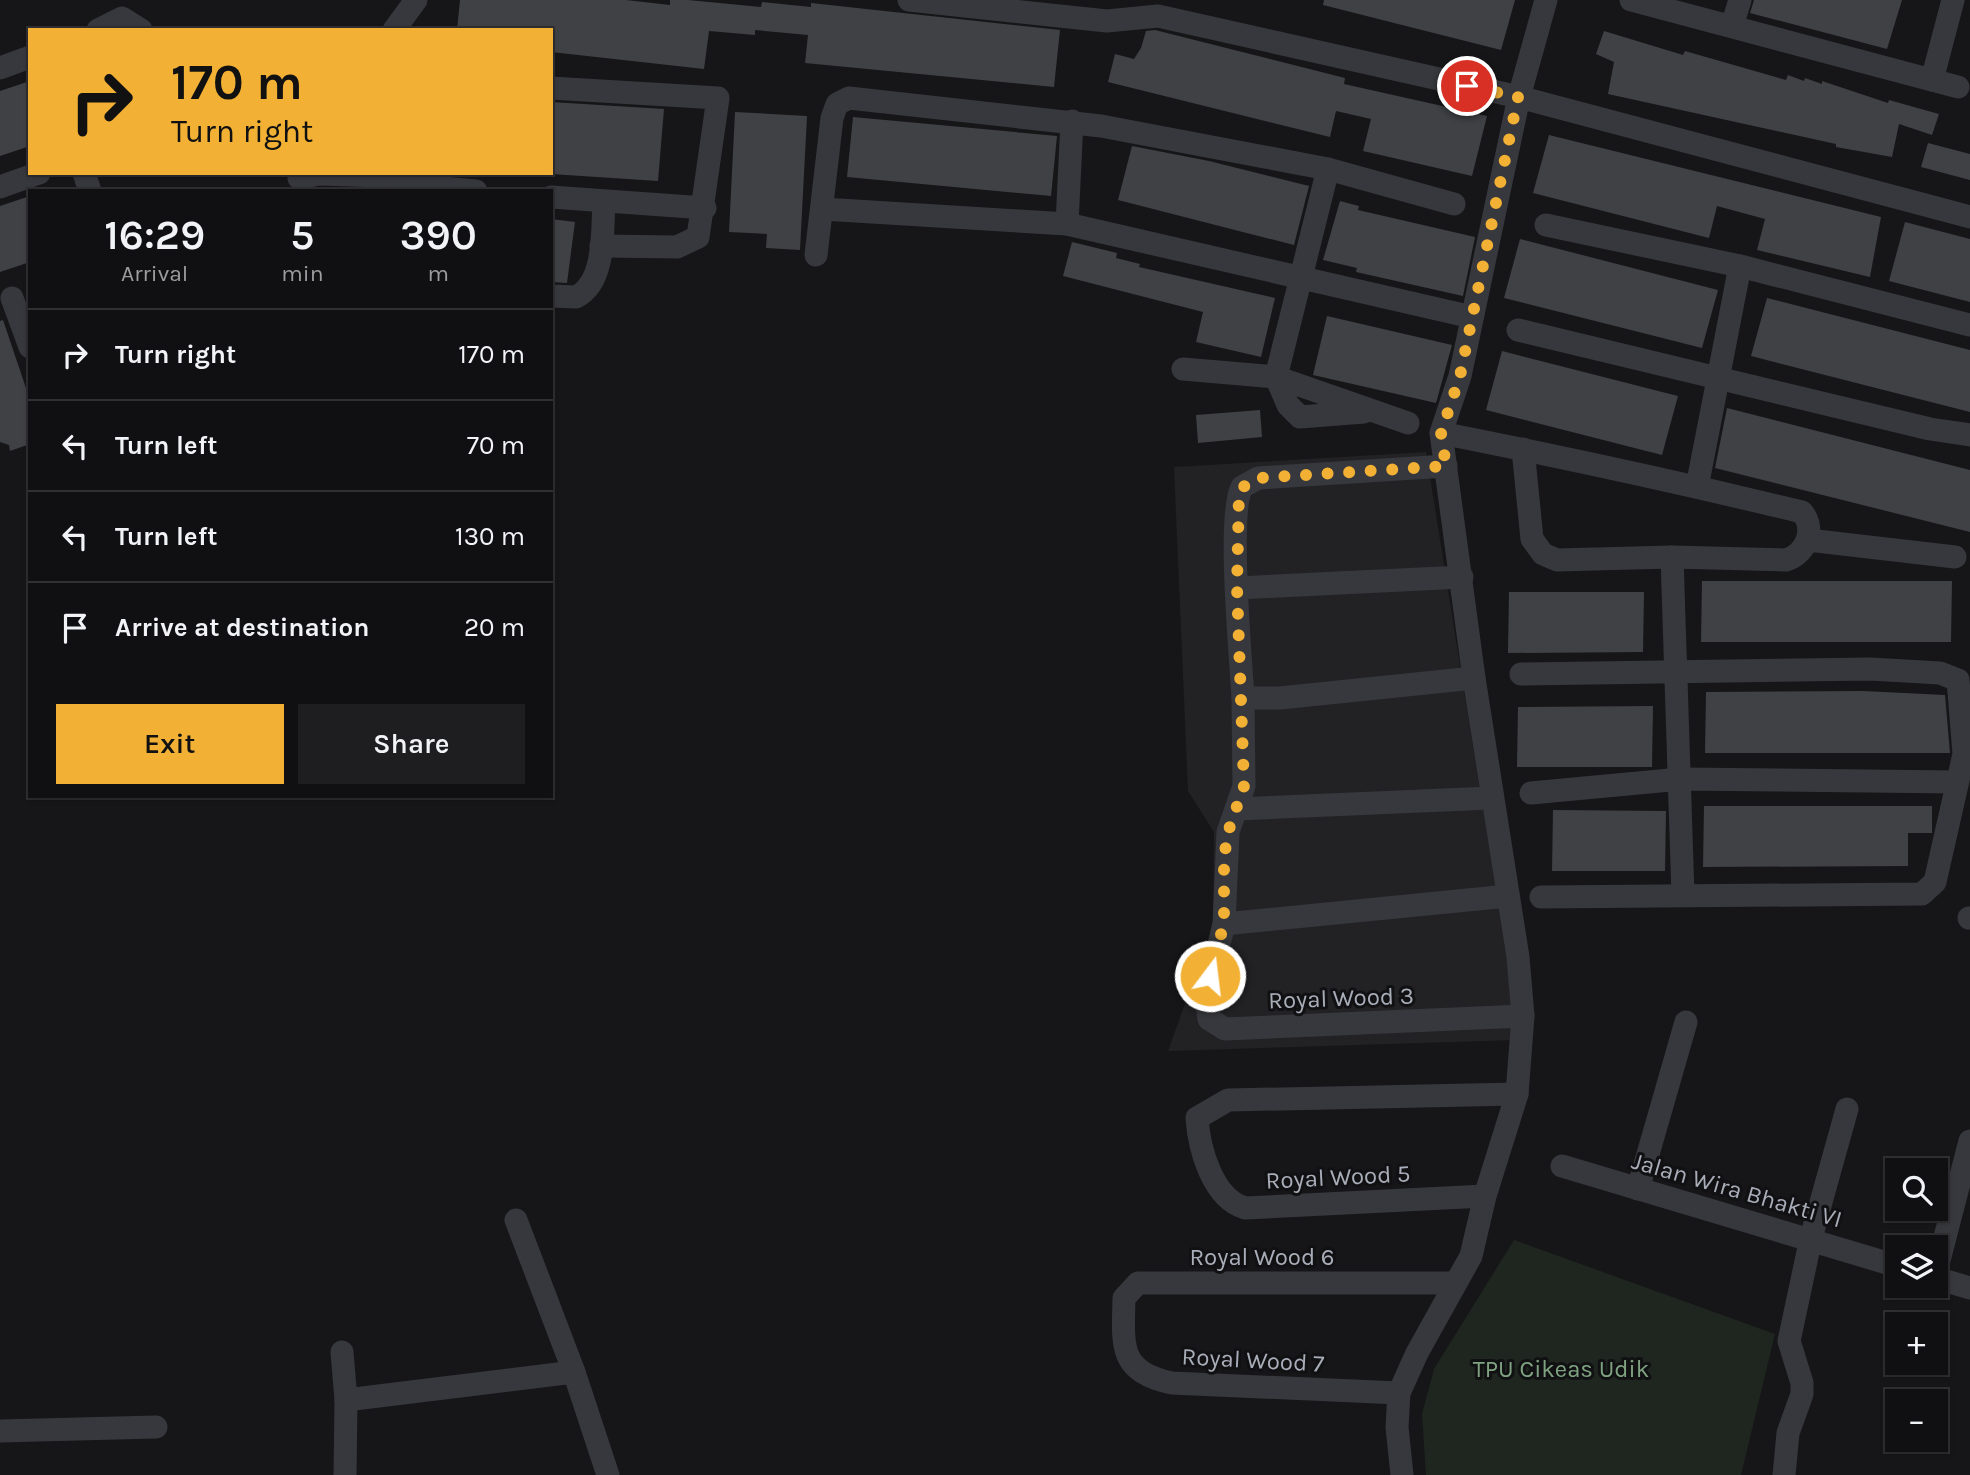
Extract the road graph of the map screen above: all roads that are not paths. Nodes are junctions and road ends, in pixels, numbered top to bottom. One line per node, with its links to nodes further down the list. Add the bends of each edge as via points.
1 (416, 0): 12 (street)
2 (909, 0): 8 (street, via 1107,21)
3 (1138, 0): 8 (street)
4 (1546, 0): 18 (street)
5 (1631, 0): 9 (street)
6 (1740, 0): 9 (street)
7 (1954, 0): 15 (street)
8 (1158, 16): 18 (street)
9 (1732, 26): 15 (street)
10 (102, 28): 11 (street, via 122,18)
11 (138, 28)
12 (395, 28)
13 (28, 58): 14 (street)
14 (0, 68)
15 (1932, 80): 16 (street)
16 (1958, 87)
17 (553, 88): 31 (street, via 718,98)
18 (1518, 97): 33 (street); 42 (street)
19 (1072, 121): 20 (street); 32 (street, via 849,98 837,104 832,118); 34 (street)
20 (1328, 169): 30 (street); 39 (street)
21 (33, 175): 26 (street)
22 (316, 175): 25 (street)
23 (331, 175): 24 (street)
24 (392, 180): 27 (street)
25 (299, 181)
26 (0, 187)
27 (461, 189)
28 (553, 197): 29 (street)
29 (604, 202): 31 (street); 36 (street)
30 (1454, 204)
31 (705, 208): 36 (street, via 698,237 685,246)
32 (823, 209): 34 (street); 37 (street)
33 (1970, 218)
34 (1067, 224): 39 (street)
35 (1546, 225): 38 (street)
36 (601, 246): 40 (street, via 592,283 584,293 572,298)
37 (816, 255)
38 (1740, 266): 43 (street); 48 (street)
39 (1301, 280): 42 (street); 47 (street)
40 (553, 296)
41 (14, 298): 45 (street)
42 (1472, 317): 50 (street, via 1460,376)
43 (1970, 326)
44 (1518, 330): 48 (street)
45 (28, 342)
46 (1183, 369): 47 (street)
47 (1276, 377): 49 (street)
48 (1718, 378): 51 (street); 54 (street)
49 (1408, 423)
50 (1441, 433): 52 (street); 53 (street)
51 (1970, 435)
52 (1523, 449): 54 (street); 56 (street, via 1532,539 1543,554 1558,560)
53 (1446, 466): 58 (street); 59 (street, via 1250,480 1239,492)
54 (1697, 487): 55 (street, via 1802,512)
55 (1808, 540): 56 (street, via 1799,553 1786,560); 57 (street)
56 (1672, 557): 60 (street)
57 (1955, 557)
58 (1462, 577): 59 (street); 62 (street)
59 (1237, 587): 63 (street)
60 (1676, 672): 61 (street); 64 (street); 65 (street, via 1870,668 1940,673 1958,680 1964,754)
61 (1521, 674)
62 (1474, 678): 63 (street); 67 (street)
63 (1243, 698): 68 (street, via 1244,786)
64 (1681, 779): 65 (street); 66 (street); 69 (street)
65 (1956, 782): 69 (street, via 1935,882 1922,894)
66 (1531, 793)
67 (1491, 798): 68 (street); 70 (street)
68 (1236, 809): 72 (street, via 1224,858)
69 (1683, 895): 71 (street)
70 (1508, 896): 72 (street); 73 (street)
71 (1541, 897)
72 (1224, 923): 73 (street, Royal Wood 3, via 1206,998 1213,1023 1225,1029)
73 (1523, 1016): 75 (street)
74 (1686, 1022): 79 (street)
75 (1517, 1094): 80 (street); 80 (street, Royal Wood 5, via 1228,1100 1196,1118 1199,1146 1226,1200 1245,1208)
76 (1847, 1109): 83 (street)
77 (1970, 1141): 82 (street)
78 (1562, 1166): 79 (street, Jalan Wira Bhakti VI)
79 (1638, 1189): 83 (street, Jalan Wira Bhakti VI)
80 (1485, 1196): 86 (street, via 1471,1256)
81 (516, 1220): 90 (street)
82 (1946, 1235)
83 (1811, 1238): 84 (street, Jalan Wira Bhakti VI); 98 (street, via 1789,1341 1802,1394 1788,1433)
84 (1885, 1262)
85 (1948, 1282): 87 (street)
86 (1454, 1283): 88 (street, Royal Wood 6, via 1138,1283 1124,1298); 91 (street)
87 (1970, 1288)
88 (1123, 1345): 91 (street, Royal Wood 7, via 1133,1367 1152,1379 1172,1383)
89 (342, 1352): 92 (street)
90 (574, 1372): 92 (street); 96 (street)
91 (1399, 1393): 97 (street)
92 (346, 1400): 95 (street)
93 (156, 1427): 94 (street)
94 (0, 1431)
95 (345, 1475)
96 (608, 1475)
97 (1402, 1475)
98 (1784, 1475)

